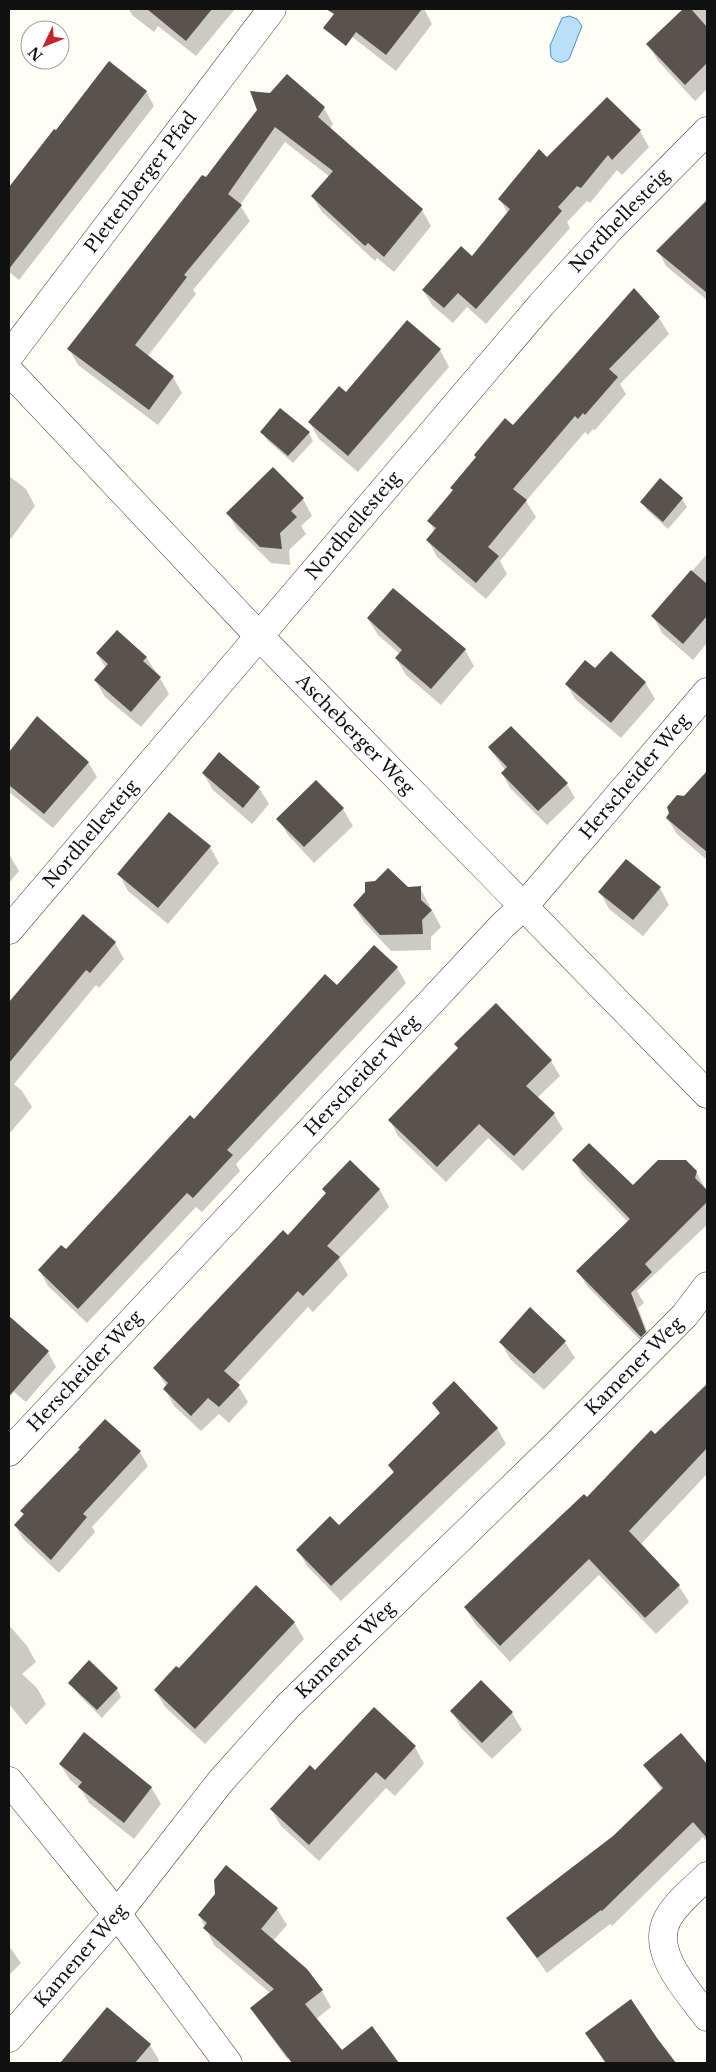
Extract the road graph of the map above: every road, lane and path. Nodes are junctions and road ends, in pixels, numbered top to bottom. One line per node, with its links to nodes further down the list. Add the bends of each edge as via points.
1 (272, 9): 3 (street, Plettenberger Pfad)
2 (707, 131): 5 (street, Nordhellesteig, via 609,230 541,305)
3 (9, 356)
4 (9, 371): 5 (street, Ascheberger Weg)
5 (258, 636): 7 (street, Ascheberger Weg); 8 (street, Nordhellesteig)
6 (707, 692): 7 (street, Herscheider Weg)
7 (525, 906): 9 (street, Ascheberger Weg); 11 (street, Herscheider Weg, via 496,932)
8 (9, 930)
9 (707, 1094)
10 (707, 1286): 14 (street, Kamener Weg, via 685,1315 557,1444 287,1707 220,1782)
11 (9, 1452)
12 (9, 1781): 14 (street)
13 (707, 1876): 15 (street, via 668,1918 662,1931 665,1952 675,1973)
14 (117, 1914): 16 (street, Kamener Weg); 17 (street)
15 (707, 2017)
16 (9, 2038)
17 (228, 2063)

